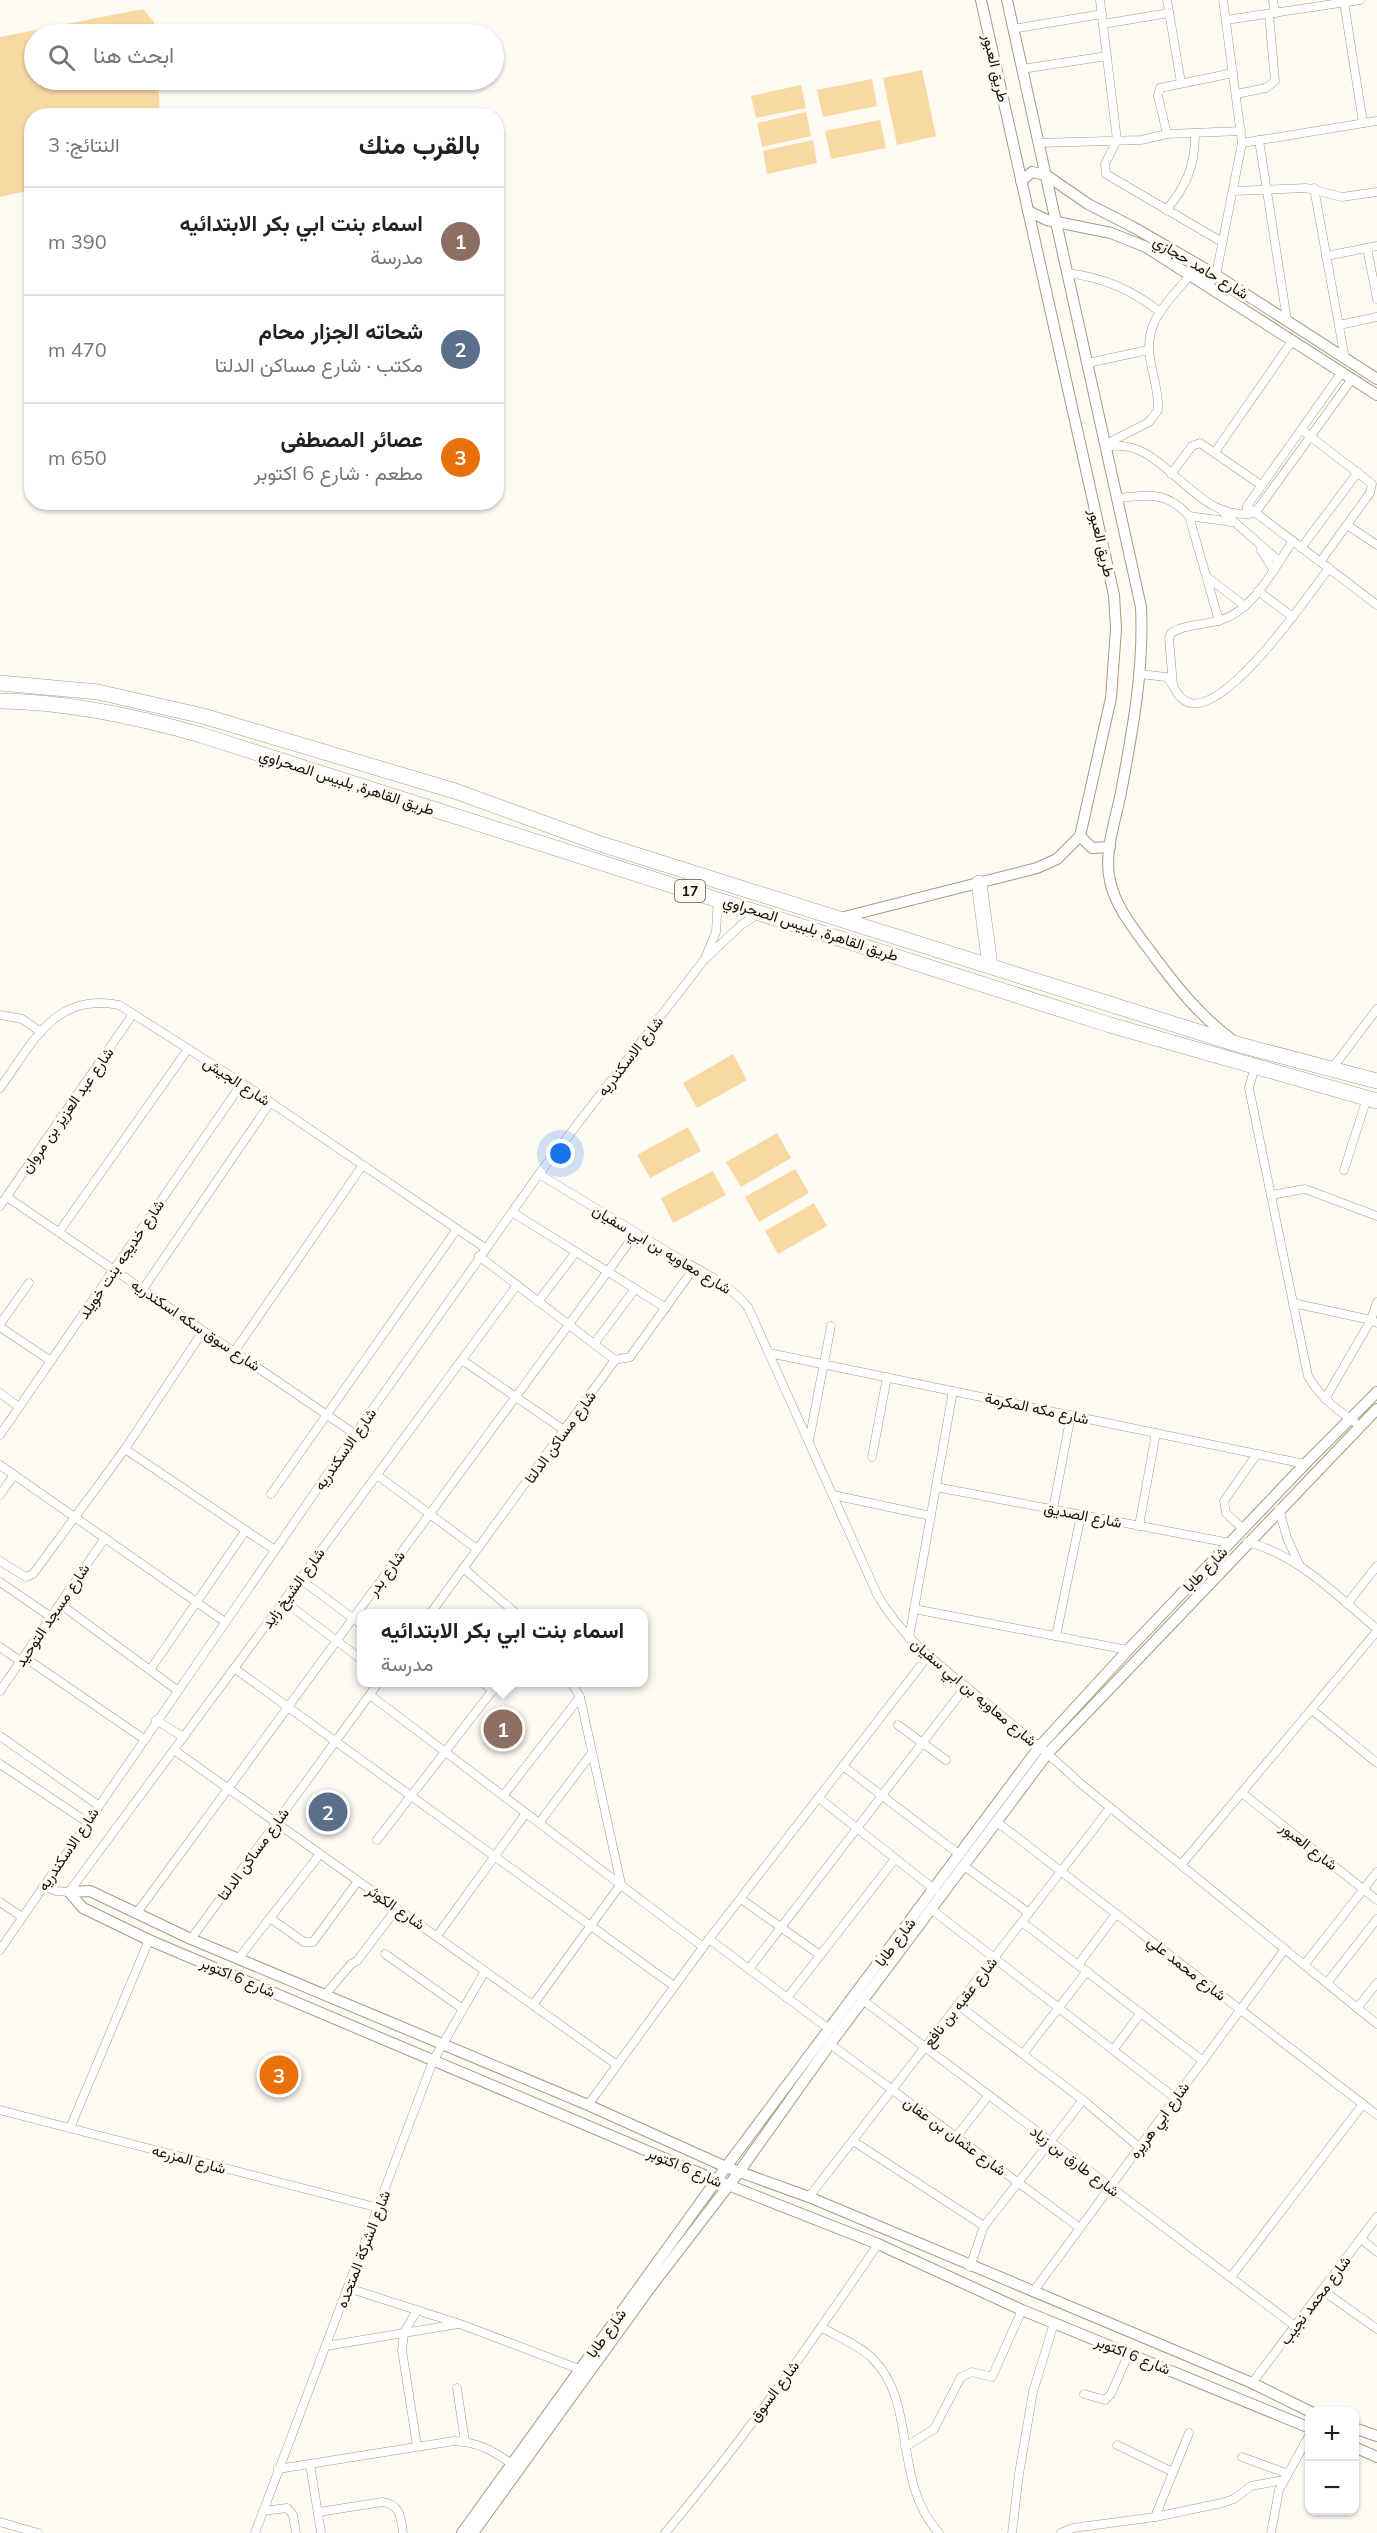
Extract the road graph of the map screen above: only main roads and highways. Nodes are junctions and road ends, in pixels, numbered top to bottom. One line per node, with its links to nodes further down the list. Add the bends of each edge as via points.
1 (0, 683): 3 (highway, طريق القاهرة, بلبيس الصحراوي / 17, via 140,700)
2 (0, 701): 5 (highway, طريق القاهرة, بلبيس الصحراوي / 17, via 51,704 142,718)
3 (455, 791): 4 (highway, طريق القاهرة, بلبيس الصحراوي / 17); 5 (highway, via 459,802)
4 (494, 805): 6 (highway, via 486,812); 8 (highway, طريق القاهرة, بلبيس الصحراوي / 17, via 601,844)
5 (448, 815): 6 (highway, طريق القاهرة, بلبيس الصحراوي / 17)
6 (485, 827): 10 (highway, طريق القاهرة, بلبيس الصحراوي / 17, via 1110,1025)
7 (979, 883): 8 (highway)
8 (990, 966): 9 (highway, طريق القاهرة, بلبيس الصحراوي / 17, via 1240,1045)
9 (1377, 1081)
10 (1372, 1100)

